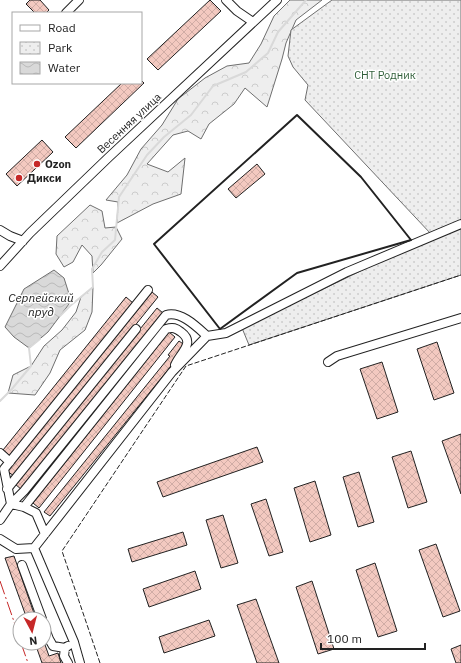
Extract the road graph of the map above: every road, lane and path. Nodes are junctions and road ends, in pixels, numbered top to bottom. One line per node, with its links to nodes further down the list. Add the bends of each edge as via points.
1 (226, 0): 5 (street)
2 (276, 0): 5 (street, Весенняя улица)
3 (75, 1): 4 (street)
4 (67, 12)
5 (253, 22): 8 (street, Весенняя улица)
6 (461, 224): 13 (street, via 347,272 226,333)
7 (0, 230): 8 (street)
8 (23, 241): 9 (street, Весенняя улица)
9 (0, 266)
10 (148, 290): 17 (street)
11 (461, 318): 14 (street, via 337,356)
12 (136, 329): 18 (street)
13 (207, 336): 15 (street); 19 (street, via 180,316 166,315)
14 (328, 362)
15 (172, 372): 20 (street, via 188,346 188,341 186,335 172,328 166,329); 22 (street)
16 (0, 453): 17 (street)
17 (10, 462): 18 (street, via 4,469)
18 (8, 489): 19 (street)
19 (11, 504): 20 (street); 21 (street)
20 (24, 507): 22 (street, via 36,512)
21 (0, 520)
22 (45, 534): 24 (street)
23 (0, 539): 24 (street, via 16,549)
24 (34, 548): 27 (street)
25 (22, 565): 26 (street)
26 (39, 611)
27 (74, 642): 29 (street); 31 (street)
28 (52, 644): 29 (street)
29 (65, 648): 30 (street, via 64,656)
30 (68, 663)
31 (80, 663)

